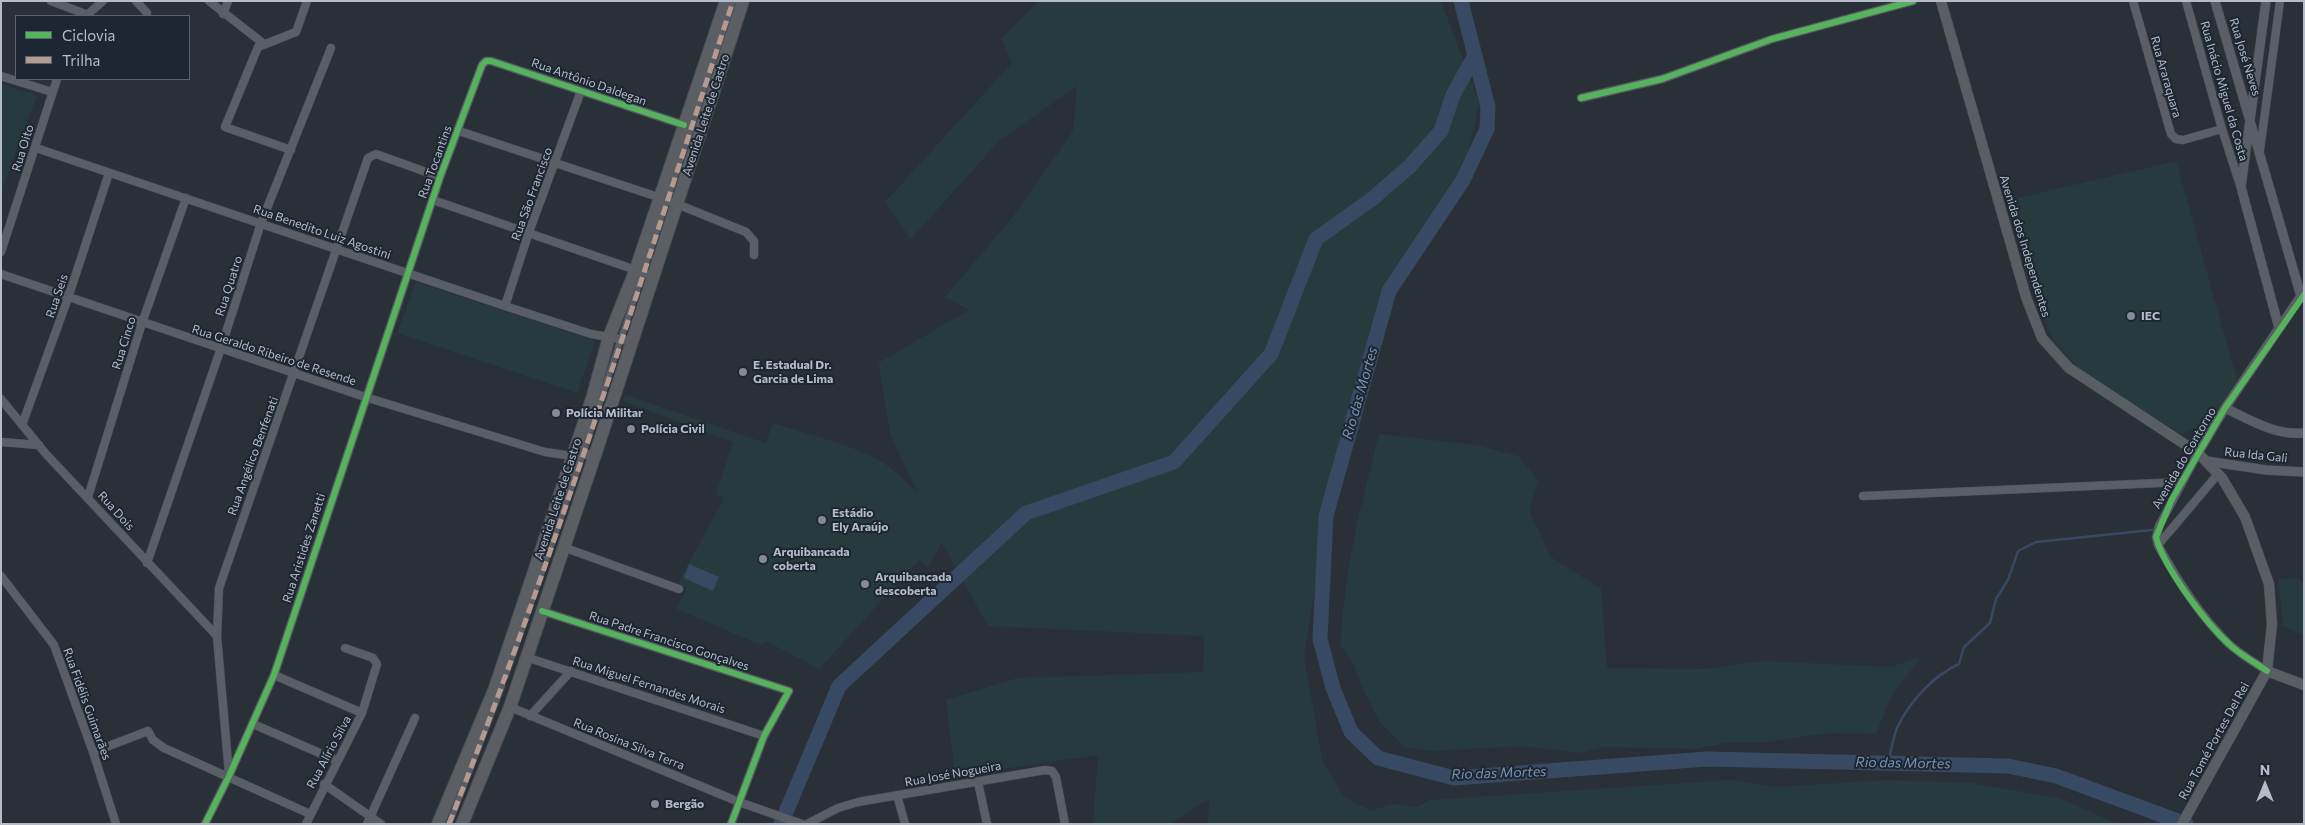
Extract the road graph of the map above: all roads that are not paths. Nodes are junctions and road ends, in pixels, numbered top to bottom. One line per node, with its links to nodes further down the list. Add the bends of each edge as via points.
1 (51, 1): 19 (street)
2 (103, 1): 19 (street)
3 (136, 1): 17 (street)
4 (209, 1): 18 (street)
5 (228, 1): 18 (street)
6 (307, 1): 20 (street, via 296,32)
7 (726, 1): 29 (highway, Avenida Leite de Castro)
8 (733, 1): 41 (street)
9 (743, 1): 41 (highway, Avenida Leite de Castro)
10 (1913, 1): 27 (street, via 1772,39 1662,79)
11 (1941, 1): 67 (main road, Avenida dos Independentes, via 2026,297 2042,338 2069,368)
12 (2133, 1): 30 (street, Rua Araraquara, via 2171,134 2183,140)
13 (2186, 1): 30 (street, Rua Inácio Miguel da Costa)
14 (2215, 1): 28 (street, Rua José Neves)
15 (2266, 1): 28 (street, Avenida do Contorno)
16 (2280, 1): 34 (street)
17 (147, 13)
18 (224, 14): 20 (street)
19 (87, 15)
20 (264, 44): 33 (street, via 254,53 225,127)
21 (331, 48): 33 (street, Rua Quatro)
22 (486, 61): 25 (street, Rua Antônio Daldegan); 31 (street, Rua Tocantins)
23 (1, 76): 26 (street)
24 (57, 80): 26 (street, Rua Oito)
25 (581, 91): 29 (street, Rua Antônio Daldegan); 35 (street, Rua São Francisco)
26 (52, 92): 32 (street, Rua Oito)
27 (1581, 98)
28 (2251, 121): 34 (street, Avenida do Contorno); 38 (street, Avenida do Contorno)
29 (684, 126): 41 (highway, Avenida Leite de Castro)
30 (2222, 129): 38 (street, Rua Inácio Miguel da Costa)
31 (459, 131): 35 (street); 37 (street, Rua Tocantins)
32 (36, 148): 36 (street, Rua Benedito Luiz Agostini); 45 (street, Rua Oito)
33 (291, 150): 42 (street, Rua Quatro)
34 (2260, 150): 50 (street, Avenida do Contorno)
35 (556, 162): 41 (street); 43 (street, Rua São Francisco)
36 (109, 173): 39 (street, Rua Benedito Luiz Agostini); 51 (street, Rua Seis)
37 (440, 177): 40 (street, Rua Tocantins); 44 (street, Rua Angélico Benfenati, via 372,154)
38 (2241, 187): 54 (street, Avenida do Contorno)
39 (186, 198): 42 (street, Rua Benedito Luiz Agostini); 53 (street, Rua Cinco)
40 (433, 200): 43 (street); 47 (street, Rua Tocantins)
41 (668, 201): 46 (street, via 746,232 754,241); 48 (highway, Avenida Leite de Castro); 48 (highway, Avenida Leite de Castro)
42 (261, 223): 44 (street, Rua Benedito Luiz Agostini); 56 (street, Rua Quatro)
43 (529, 232): 48 (street); 52 (street, Rua São Francisco)
44 (337, 250): 47 (street, Rua Benedito Luiz Agostini); 57 (street, Rua Angélico Benfenati)
45 (1, 252)
46 (754, 255)
47 (408, 273): 52 (street, Rua Benedito Luiz Agostini); 58 (street, Rua Aristides Zanetti)
48 (644, 273): 55 (highway, Avenida Leite de Castro); 55 (highway, Avenida Leite de Castro)
49 (1, 274): 51 (street, Rua Geraldo Ribeiro de Resende)
50 (2302, 295): 54 (street, Avenida do Contorno)
51 (68, 298): 53 (street, Rua Geraldo Ribeiro de Resende); 61 (street, Rua Seis)
52 (505, 306): 55 (street, Rua Benedito Luiz Agostini)
53 (142, 323): 56 (street, Rua Geraldo Ribeiro de Resende); 72 (street, Rua Cinco)
54 (2280, 328): 60 (street, Avenida do Contorno)
55 (620, 340): 65 (highway, Avenida Leite de Castro); 66 (highway, Avenida Leite de Castro, via 592,399)
56 (221, 348): 57 (street, Rua Geraldo Ribeiro de Resende); 75 (street, Rua Quatro)
57 (295, 373): 58 (street, Rua Geraldo Ribeiro de Resende); 79 (street, Rua Angélico Benfenati, via 222,575)
58 (365, 397): 66 (street, Rua Geraldo Ribeiro de Resende, via 545,452); 84 (street, Rua Aristides Zanetti)
59 (1, 399): 61 (street, Rua Dois)
60 (2225, 408): 62 (street, Avenida do Contorno, via 2264,426 2292,434); 67 (street, Avenida do Contorno)
61 (22, 424): 64 (street, Rua Dois)
62 (2304, 433)
63 (1, 442): 64 (street)
64 (39, 445): 72 (street, Rua Dois)
65 (595, 454): 66 (street, Rua Geraldo Ribeiro de Resende); 74 (highway, Avenida Leite de Castro)
66 (577, 456): 86 (highway, Avenida Leite de Castro)
67 (2202, 457): 68 (street, Rua Ida Gali, via 2266,470); 69 (main road, Avenida dos Independentes); 70 (street, Avenida do Contorno)
68 (2304, 472)
69 (2218, 474): 73 (street); 83 (main road, Avenida dos Independentes, via 2245,517 2269,584 2272,624)
70 (2182, 482): 71 (street); 73 (street, Avenida do Contorno, via 2159,526)
71 (1862, 496)
72 (88, 497): 75 (street, Rua Dois)
73 (2158, 545): 83 (street, via 2199,610 2219,634)
74 (563, 547): 77 (street); 78 (highway, Avenida Leite de Castro)
75 (147, 563): 79 (street, Rua Dois)
76 (1, 576): 93 (street, Rua Fidélis Guimarães, via 54,645)
77 (679, 589)
78 (542, 611): 81 (highway, Avenida Leite de Castro); 92 (street, Rua Padre Francisco Gonçalves, via 789,691)
79 (216, 636): 95 (street, Rua Angélico Benfenati)
80 (345, 648): 88 (street, Rua Alírio Silva, via 376,660)
81 (526, 657): 82 (street, Rua Miguel Fernandes Morais); 87 (highway, Avenida Leite de Castro)
82 (571, 671): 89 (street); 92 (street, Rua Miguel Fernandes Morais)
83 (2267, 671): 85 (main road); 115 (main road, Rua Tomé Portes Del Rei)
84 (274, 675): 88 (street); 91 (street, Rua Aristides Zanetti)
85 (2304, 685)
86 (497, 691): 87 (highway); 107 (highway, Avenida Leite de Castro); 108 (street)
87 (510, 707): 89 (street, Rua Rosina Silva Terra); 102 (highway, Avenida Leite de Castro)
88 (362, 713): 94 (street, Rua Alírio Silva)
89 (530, 716): 99 (street, Rua Rosina Silva Terra)
90 (415, 718): 101 (street)
91 (253, 724): 94 (street); 95 (street, Rua Aristides Zanetti)
92 (764, 736): 99 (street)
93 (93, 752): 95 (street, via 148,732 164,748); 103 (street, Rua Fidélis Guimarães)
94 (338, 762): 97 (street, Rua Alírio Silva)
95 (229, 776): 100 (street); 104 (street, Rua Aristides Zanetti)
96 (978, 782): 98 (street, Rua José Nogueira); 113 (street); 114 (street, Rua José Nogueira, via 1052,771)
97 (324, 784): 100 (street, Rua Alírio Silva); 101 (street)
98 (897, 795): 111 (street, Rua José Nogueira, via 849,804); 112 (street)
99 (739, 802): 109 (street); 110 (street, Rua Rosina Silva Terra)
100 (310, 814): 105 (street, Rua Alírio Silva)
101 (368, 820): 106 (street)
102 (464, 823)
103 (116, 824)
104 (205, 824)
105 (306, 824)
106 (381, 824)
107 (438, 824)
108 (450, 824)
109 (731, 824)
110 (802, 824)
111 (807, 824)
112 (905, 824)
113 (987, 824)
114 (1065, 824)
115 (2182, 824)

